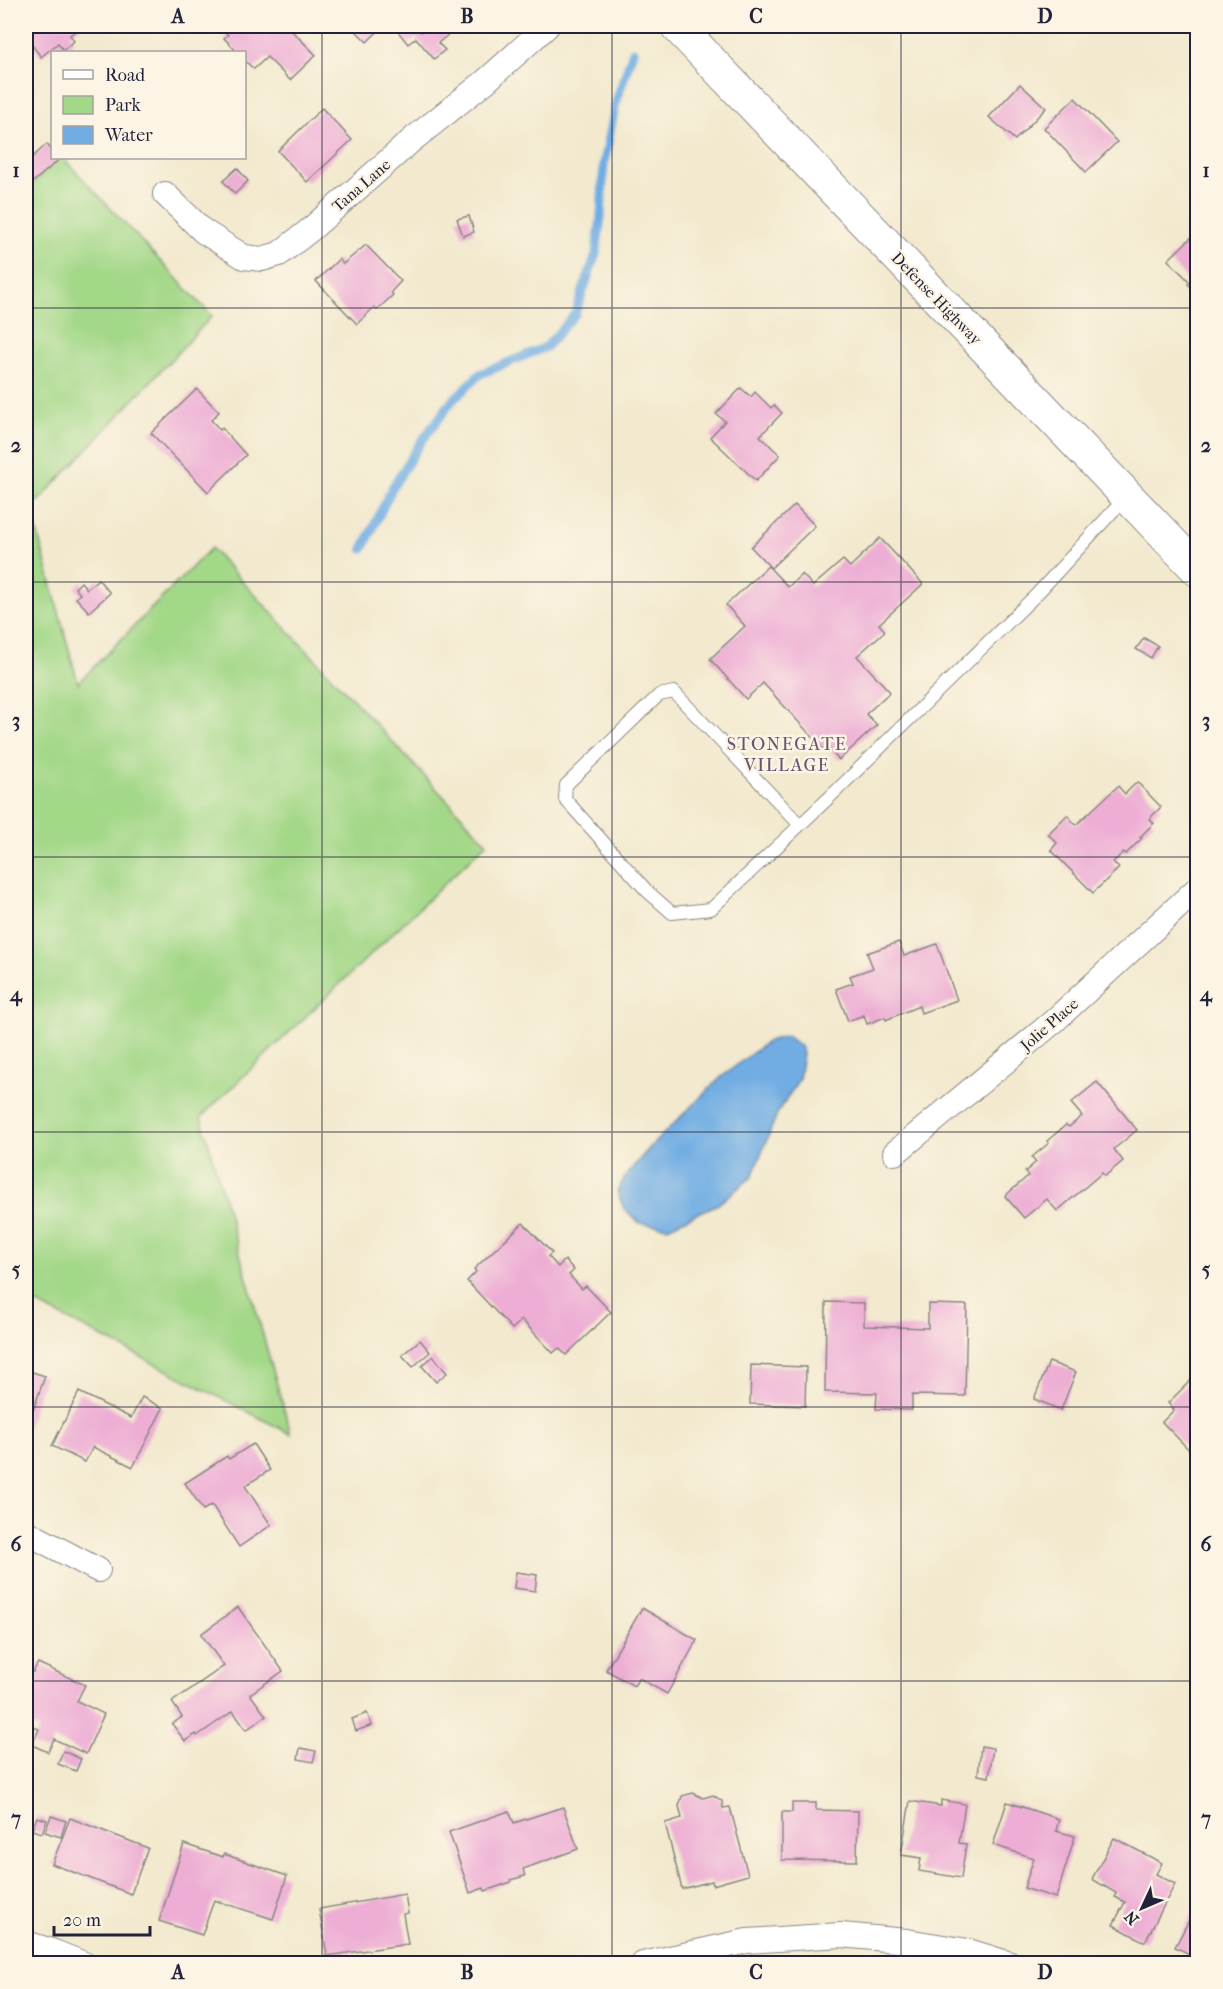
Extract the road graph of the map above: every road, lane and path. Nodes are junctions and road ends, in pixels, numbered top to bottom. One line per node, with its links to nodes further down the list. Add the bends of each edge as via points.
1 (547, 26): 3 (street, Tana Lane, via 279,254 262,259 244,257 203,231)
2 (677, 26): 4 (main road, Defense Highway)
3 (165, 194)
4 (1127, 496): 5 (main road, Defense Highway); 6 (lane, via 1036,595)
5 (1197, 570)
6 (800, 825): 6 (lane, via 711,909 672,913 647,891 565,799 566,785 659,695 674,692)
7 (1197, 888): 8 (street, Jolie Place, via 1053,1022)
8 (895, 1153)
9 (26, 1532): 10 (street)
10 (98, 1570)
11 (26, 1943): 12 (street)
12 (84, 1964)
13 (643, 1964): 14 (street, via 747,1941 841,1935 907,1941)
14 (1010, 1964)

